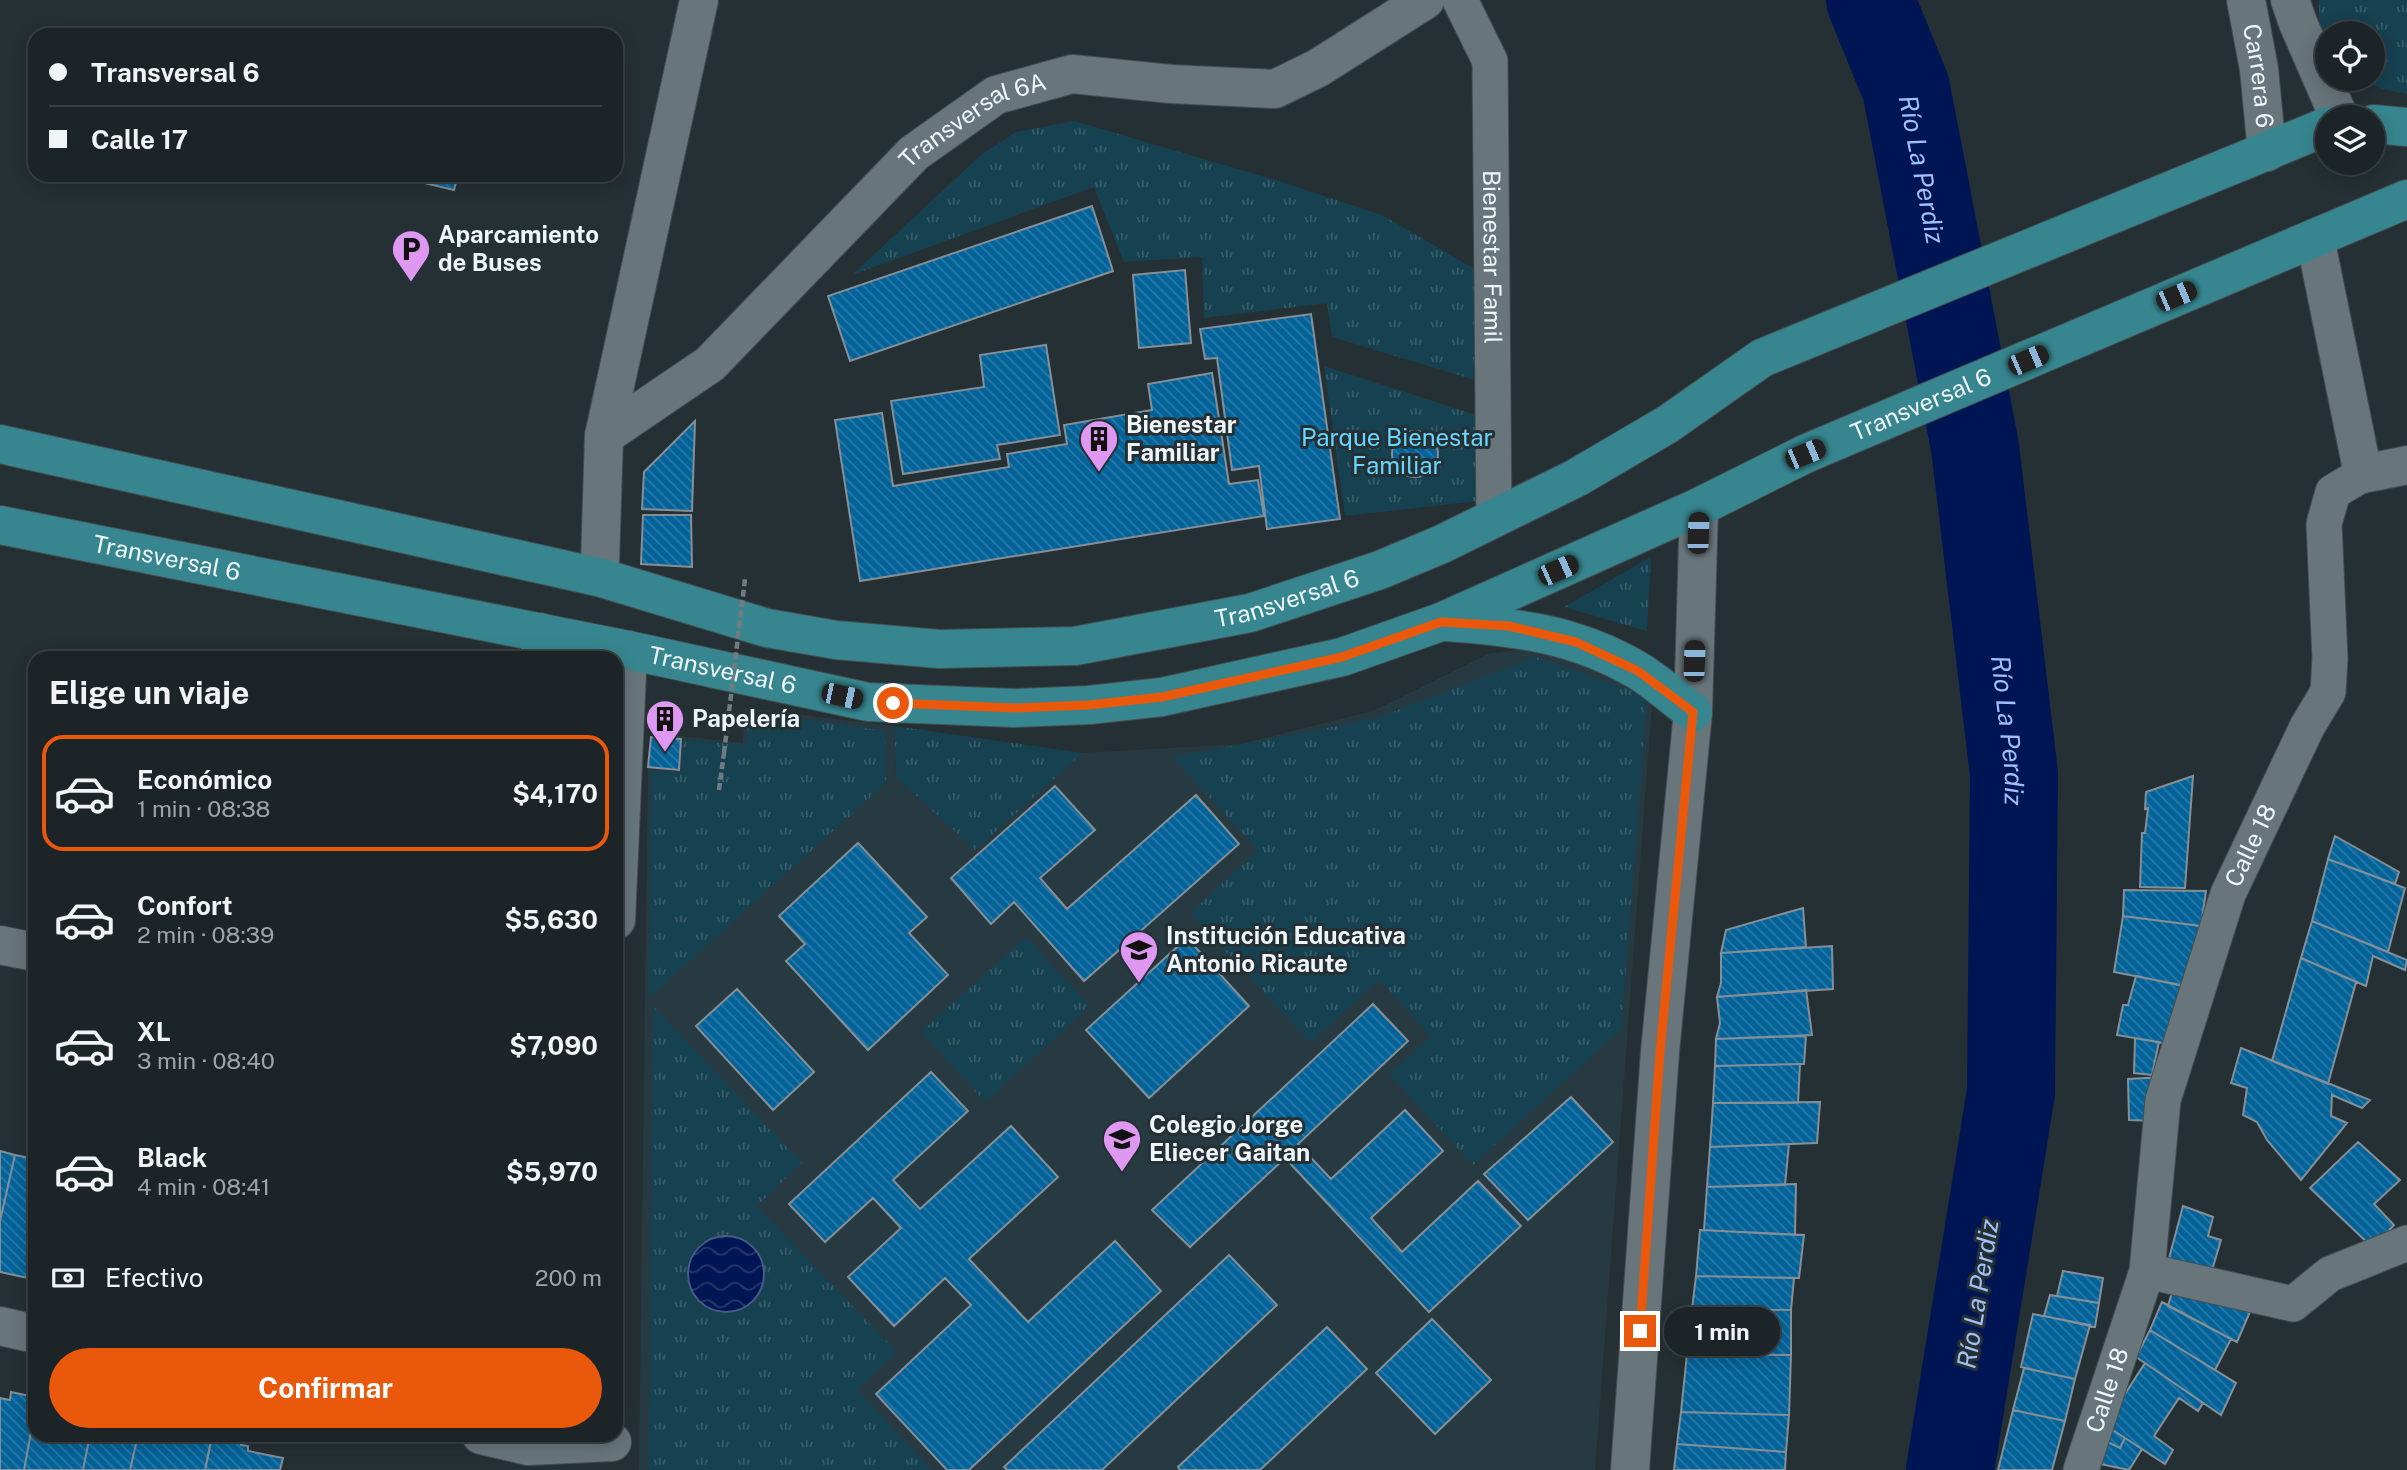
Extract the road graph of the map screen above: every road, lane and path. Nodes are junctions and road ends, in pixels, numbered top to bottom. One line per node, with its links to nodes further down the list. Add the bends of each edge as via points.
1 (699, 0): 13 (street)
2 (1425, 0): 13 (street, Transversal 6A, via 1318,68 1275,89 1072,74 996,94 914,153 710,364)
3 (1460, 0): 18 (street, Bienestar Famil, via 1490,61)
4 (2246, 0): 10 (street, Carrera 6)
5 (2290, 0): 6 (street)
6 (2334, 105)
7 (2385, 125): 8 (main road)
8 (2407, 127)
9 (2315, 132): 10 (main road, Transversal 6)
10 (2267, 152): 18 (main road, Transversal 6, via 1762,358 1668,424)
11 (2407, 199): 12 (main road, Transversal 6)
12 (2315, 238): 16 (street); 17 (main road, Transversal 6, via 1805,454)
13 (604, 436): 20 (street)
14 (0, 444): 20 (main road, Transversal 6)
15 (2407, 465): 16 (street)
16 (2363, 474): 31 (street, Calle 18, via 2333,492 2324,524 2328,692 2228,894 2163,1100)
17 (1699, 508): 22 (main road, Transversal 6); 25 (street)
18 (1494, 520): 20 (main road, Transversal 6, via 1380,570 1250,613 1075,646 939,649 836,640 767,628)
19 (0, 525): 23 (main road, Transversal 6)
20 (601, 578)
21 (745, 579): 27 (path, bridge)
22 (1441, 622): 24 (main road, Transversal 6, via 1342,657 1162,697 1014,708 869,702); 25 (main road, via 1509,626 1576,642 1638,671)
23 (540, 645): 24 (main road, Transversal 6)
24 (628, 650): 26 (street)
25 (1693, 712): 37 (street, via 1660,1052)
26 (623, 762)
27 (719, 790)
28 (0, 945): 29 (street)
29 (28, 951)
30 (2407, 1243): 31 (street, via 2330,1273 2293,1304)
31 (2147, 1271): 38 (street, Calle 18)
32 (0, 1326): 33 (street)
33 (28, 1332)
34 (503, 1442): 36 (street)
35 (612, 1449): 36 (street)
36 (528, 1450)
37 (1630, 1470)
38 (2081, 1470)

